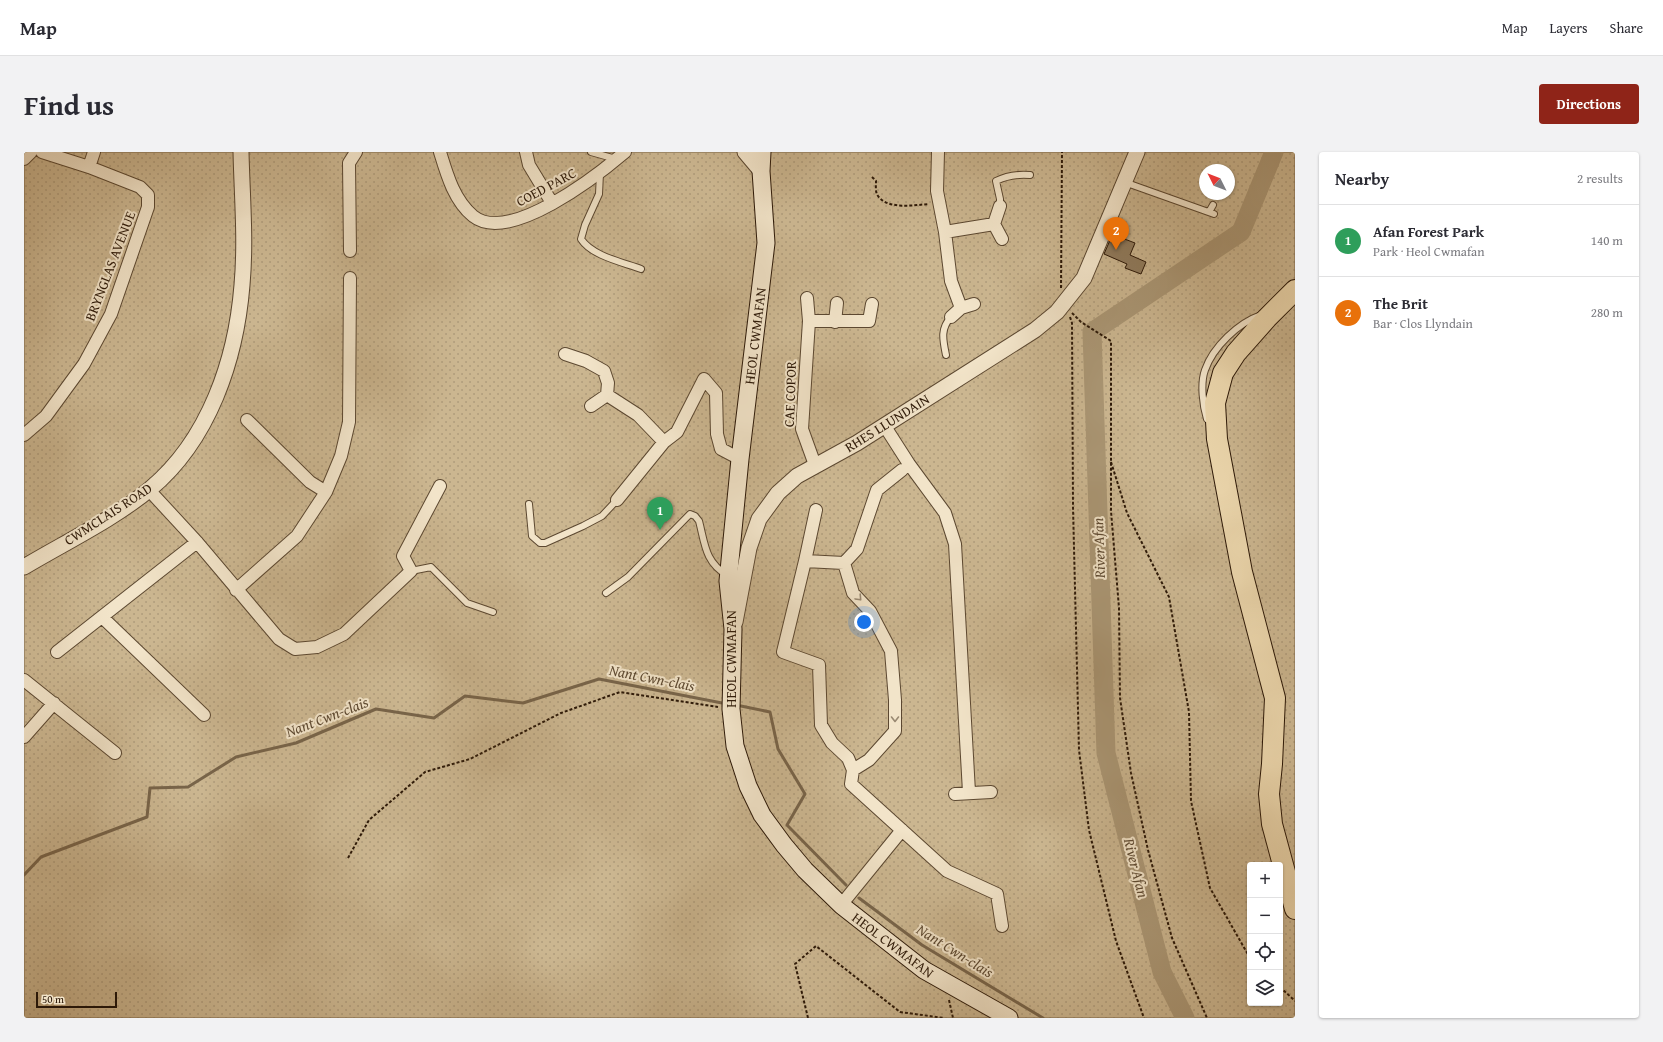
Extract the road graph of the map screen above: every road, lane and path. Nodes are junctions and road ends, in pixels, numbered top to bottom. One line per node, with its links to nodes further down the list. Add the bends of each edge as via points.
1 (42, 152): 14 (street, BRYNGLAS AVENUE)
2 (94, 152): 14 (street)
3 (242, 152): 54 (street, CWMCLAIS ROAD, via 242,283 237,326 221,383 207,418 195,438)
4 (356, 152): 27 (street, via 349,164)
5 (440, 152): 20 (street, COED PARC, via 450,184 474,217 503,222 520,219)
6 (526, 152): 20 (street, via 529,165)
7 (590, 152): 13 (lane)
8 (745, 152): 15 (street)
9 (762, 152): 15 (main road, HEOL CWMAFAN)
10 (938, 152): 21 (street)
11 (1062, 152): 35 (path, via 1060,286)
12 (1137, 152): 19 (street, RHES LLUNDAIN)
13 (621, 156): 16 (street, COED PARC)
14 (89, 167): 47 (street, BRYNGLAS AVENUE, via 140,187 148,195 148,207 111,314 84,364 46,416)
15 (760, 171): 49 (main road, HEOL CWMAFAN, via 766,243)
16 (600, 173): 20 (street, COED PARC); 28 (lane, via 599,194 581,239 585,246 594,252)
17 (1030, 175): 23 (lane, via 1017,174 996,181)
18 (872, 177): 21 (path, via 876,181 878,197 891,204)
19 (1124, 182): 22 (lane, via 1212,213); 35 (street, RHES LLUNDAIN, via 1084,278)
20 (552, 203)
21 (939, 203): 25 (street)
22 (1213, 205)
23 (1000, 206): 24 (street)
24 (994, 224): 25 (street); 26 (street)
25 (945, 232): 36 (street, via 951,281)
26 (1002, 239)
27 (350, 251)
28 (641, 269)
29 (350, 278): 55 (street, via 349,422 341,456)
30 (1295, 290): 84 (main road, via 1236,353 1223,373 1215,403 1217,439 1242,572 1274,698 1269,794 1272,824)
31 (808, 298): 38 (street, CAE COPOR)
32 (837, 303): 39 (street)
33 (872, 304): 39 (street, via 869,321)
34 (974, 304): 36 (street)
35 (1064, 305): 46 (street, RHES LLUNDAIN, via 1035,330); 92 (path, via 1072,323 1079,750 1089,830 1110,919)
36 (961, 308): 37 (street)
37 (951, 317): 42 (lane, via 942,336)
38 (808, 321): 39 (street); 51 (street, CAE COPOR, via 802,429)
39 (835, 322)
40 (1081, 322): 50 (path, via 1111,341)
41 (565, 354): 43 (street, via 604,371 608,383)
42 (946, 355)
43 (607, 395): 44 (street); 48 (street, via 638,415)
44 (591, 406)
45 (247, 420): 55 (street, via 310,482)
46 (884, 426): 51 (street, RHES LLUNDAIN); 78 (street, via 945,513 955,544)
47 (24, 435)
48 (664, 442): 49 (street, via 677,432 704,379 716,392 717,434 721,449); 56 (street)
49 (740, 459): 64 (main road, HEOL CWMAFAN)
50 (1110, 459): 86 (path, via 1127,513 1169,597 1189,712 1191,801 1210,888); 93 (path, via 1120,698 1131,773 1148,850 1172,938)
51 (815, 465): 69 (street, RHES LLUNDAIN, via 797,476 778,493 759,519 749,548)
52 (902, 470): 61 (street, via 877,490 857,549)
53 (440, 486): 63 (street, via 403,556)
54 (149, 490): 59 (street); 62 (street, CWMCLAIS ROAD, via 124,508)
55 (326, 492): 65 (street, via 297,536)
56 (617, 500): 57 (lane, via 602,516 545,543 540,543 532,536)
57 (529, 504)
58 (816, 510): 60 (street)
59 (197, 542): 65 (street); 68 (street)
60 (805, 561): 61 (street); 77 (street, via 783,652 819,665 821,725 832,743 848,758)
61 (844, 563): 77 (street, one-way to 77, via 853,593 870,611 891,651 895,700 895,730 869,760)
62 (24, 567)
63 (411, 571): 65 (street, via 344,634 317,647 295,649 279,639); 67 (lane, via 431,567 467,603)
64 (729, 576): 66 (lane, via 717,569 710,560 699,521 690,514 628,577); 69 (main road, HEOL CWMAFAN)
65 (236, 590)
66 (606, 593)
67 (493, 612)
68 (102, 617): 70 (street); 74 (street)
69 (733, 629): 73 (main road, HEOL CWMAFAN)
70 (57, 652)
71 (24, 680): 72 (street)
72 (54, 703): 75 (street); 76 (street)
73 (731, 709): 82 (path, via 620,692 561,713 470,759 425,772 369,820); 83 (main road, HEOL CWMAFAN, via 735,746 748,786 762,815 805,870)
74 (204, 715)
75 (24, 737)
76 (115, 753)
77 (853, 770): 81 (street, via 851,784)
78 (969, 792): 79 (street); 80 (street)
79 (991, 792)
80 (955, 794)
81 (902, 830): 83 (street); 85 (street, via 947,871 997,894)
82 (348, 858)
83 (841, 905): 91 (main road, HEOL CWMAFAN, via 924,970)
84 (1295, 909)
85 (1002, 926)
86 (1247, 953)
87 (1283, 990): 88 (path)
88 (1295, 1001)
89 (808, 1018): 90 (path, via 795,964 816,946 900,1012)
90 (944, 1018)
91 (1009, 1018)
92 (1144, 1018)
93 (1207, 1018)

